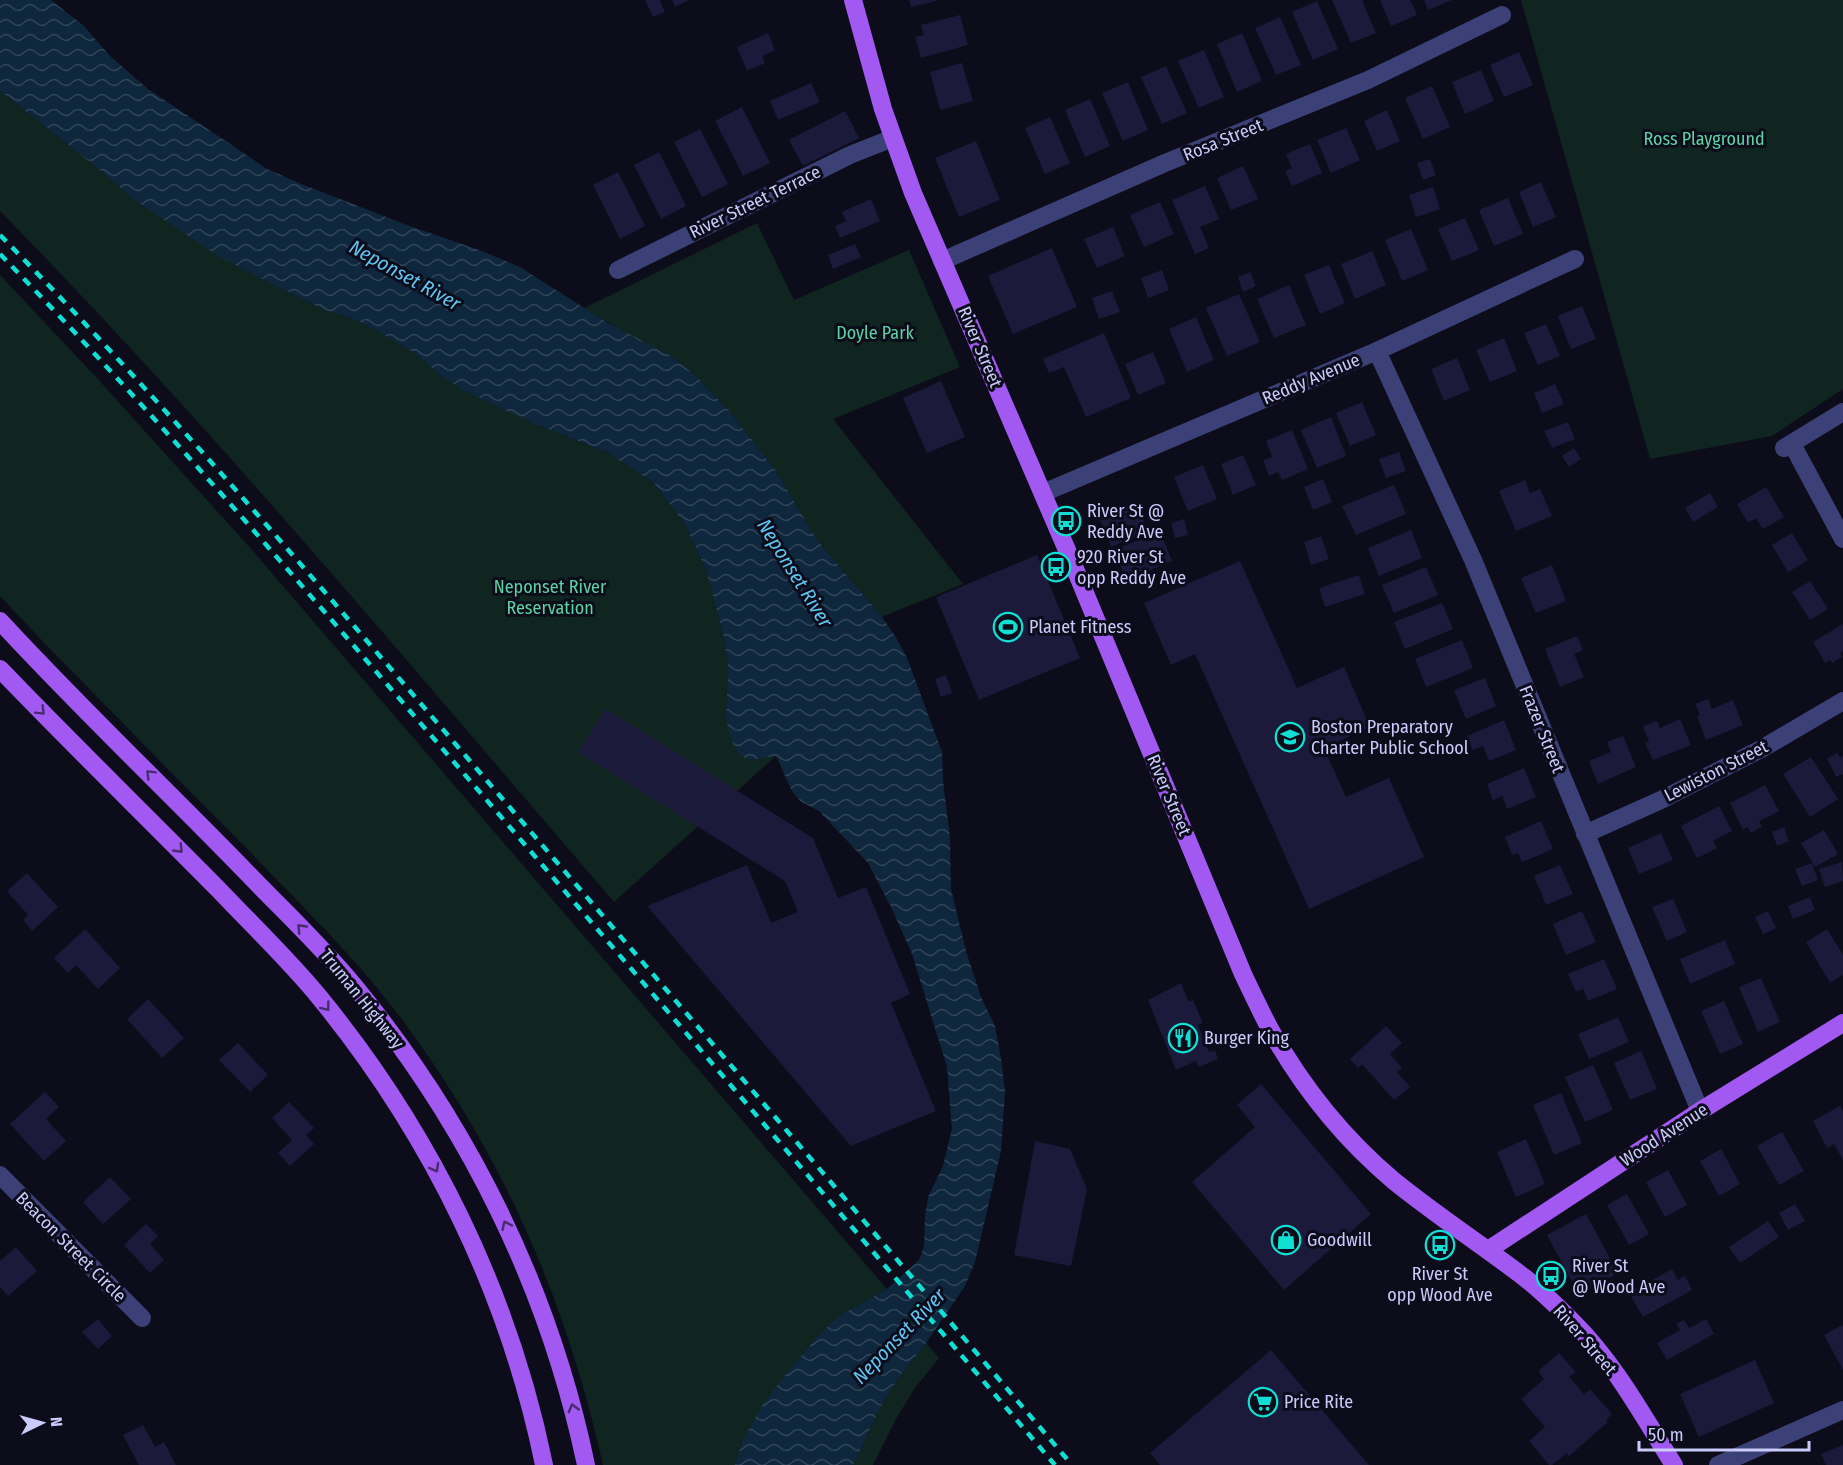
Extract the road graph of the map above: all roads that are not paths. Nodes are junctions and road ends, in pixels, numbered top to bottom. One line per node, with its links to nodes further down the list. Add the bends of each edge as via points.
1 (853, 0): 3 (main road, River Street)
2 (1502, 15): 5 (street, Rosa Street, via 1368,80)
3 (893, 138): 5 (main road, River Street); 6 (street, River Street Terrace, via 850,155)
4 (1575, 259): 7 (street, Reddy Avenue)
5 (942, 261): 9 (main road, River Street)
6 (618, 270)
7 (1377, 351): 9 (street, Reddy Avenue); 16 (street, Frazer Street, via 1473,560)
8 (1843, 412): 10 (street, via 1788,446)
9 (1043, 494): 20 (main road, River Street, via 1243,974 1284,1053 1333,1122 1375,1164)
10 (1843, 539)
11 (0, 621): 14 (main road, Truman Highway, one-way to 11)
12 (0, 669): 15 (main road, Truman Highway, one-way to 15)
13 (1843, 701): 16 (street, Lewiston Street, via 1763,748)
14 (174, 798): 15 (main road); 24 (main road, Truman Highway, one-way to 14, via 567,1386 540,1304 498,1207 448,1117 354,985)
15 (151, 820): 23 (main road, Truman Highway, one-way to 23, via 319,998 368,1061 415,1133 456,1208 490,1283 524,1385)
16 (1585, 834): 18 (street, Frazer Street)
17 (1843, 1023): 18 (main road, Wood Avenue)
18 (1700, 1111): 20 (main road, Wood Avenue)
19 (0, 1175): 21 (street, Beacon Street Circle)
20 (1488, 1250): 25 (main road, River Street, via 1543,1293 1592,1343)
21 (142, 1318)
22 (1843, 1410): 26 (street)
23 (544, 1465)
24 (586, 1465)
25 (1674, 1465)
26 (1718, 1465)

